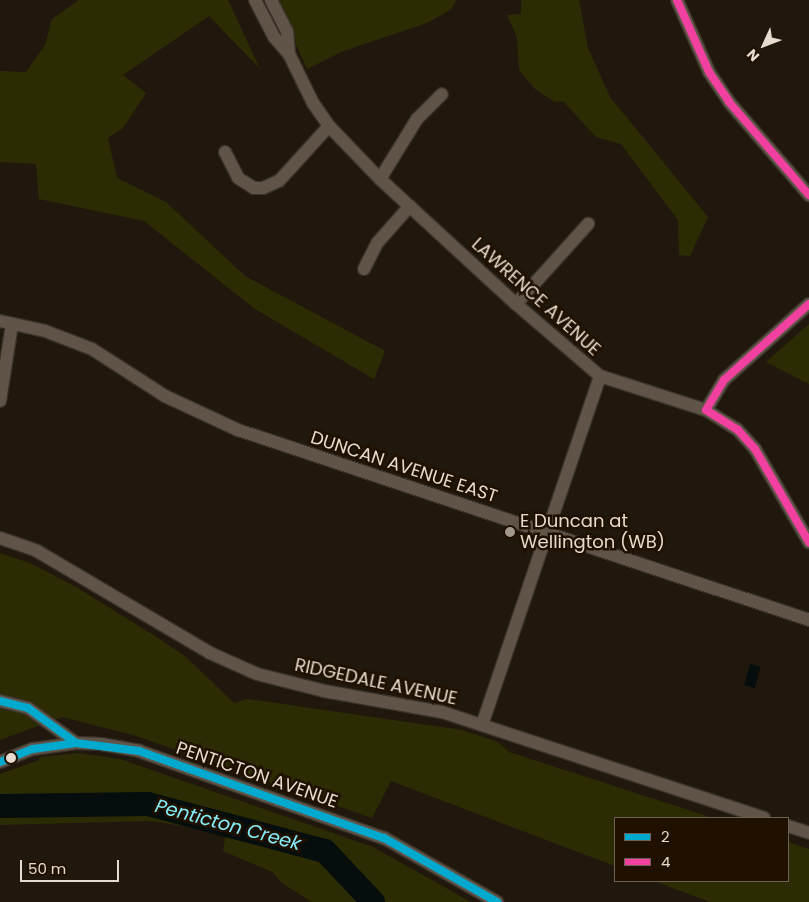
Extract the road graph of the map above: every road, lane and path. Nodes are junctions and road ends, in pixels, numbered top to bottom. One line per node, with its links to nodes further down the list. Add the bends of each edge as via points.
1 (255, 0): 4 (street, LAWRENCE AVENUE, via 274,37)
2 (271, 0): 4 (street, LAWRENCE AVENUE, via 287,31)
3 (677, 0): 9 (street, via 709,72 729,102)
4 (289, 54): 6 (street, LAWRENCE AVENUE, via 313,103)
5 (442, 94): 8 (street, via 415,124)
6 (329, 126): 7 (street, via 279,181 263,188 254,188 238,178); 8 (street, LAWRENCE AVENUE)
7 (224, 152)
8 (380, 179): 10 (street, LAWRENCE AVENUE)
9 (809, 195)
10 (410, 206): 12 (street, via 378,242); 13 (street, LAWRENCE AVENUE)
11 (588, 224): 13 (street)
12 (364, 269)
13 (516, 304): 16 (street, LAWRENCE AVENUE)
14 (809, 304): 18 (street, via 724,380)
15 (6, 323): 17 (street); 19 (street, DUNCAN AVENUE EAST, via 71,340 92,349 165,396 238,430)
16 (600, 376): 18 (street, LAWRENCE AVENUE); 19 (street)
17 (0, 401)
18 (706, 410): 21 (street, LAWRENCE AVENUE, via 737,429 754,450)
19 (548, 533): 22 (street, DUNCAN AVENUE EAST); 24 (street)
20 (0, 538): 24 (street, RIDGEDALE AVENUE, via 37,551 210,653 257,674 324,691 442,712)
21 (809, 542)
22 (809, 620)
23 (0, 700): 25 (street, via 28,708)
24 (482, 725): 27 (street, RIDGEDALE AVENUE)
25 (76, 743): 26 (street, PENTICTON AVENUE, via 33,749); 30 (street, PENTICTON AVENUE, via 101,744 139,752 384,838)
26 (0, 762)
27 (761, 817)
28 (789, 826): 29 (street)
29 (809, 833)
30 (498, 902)

